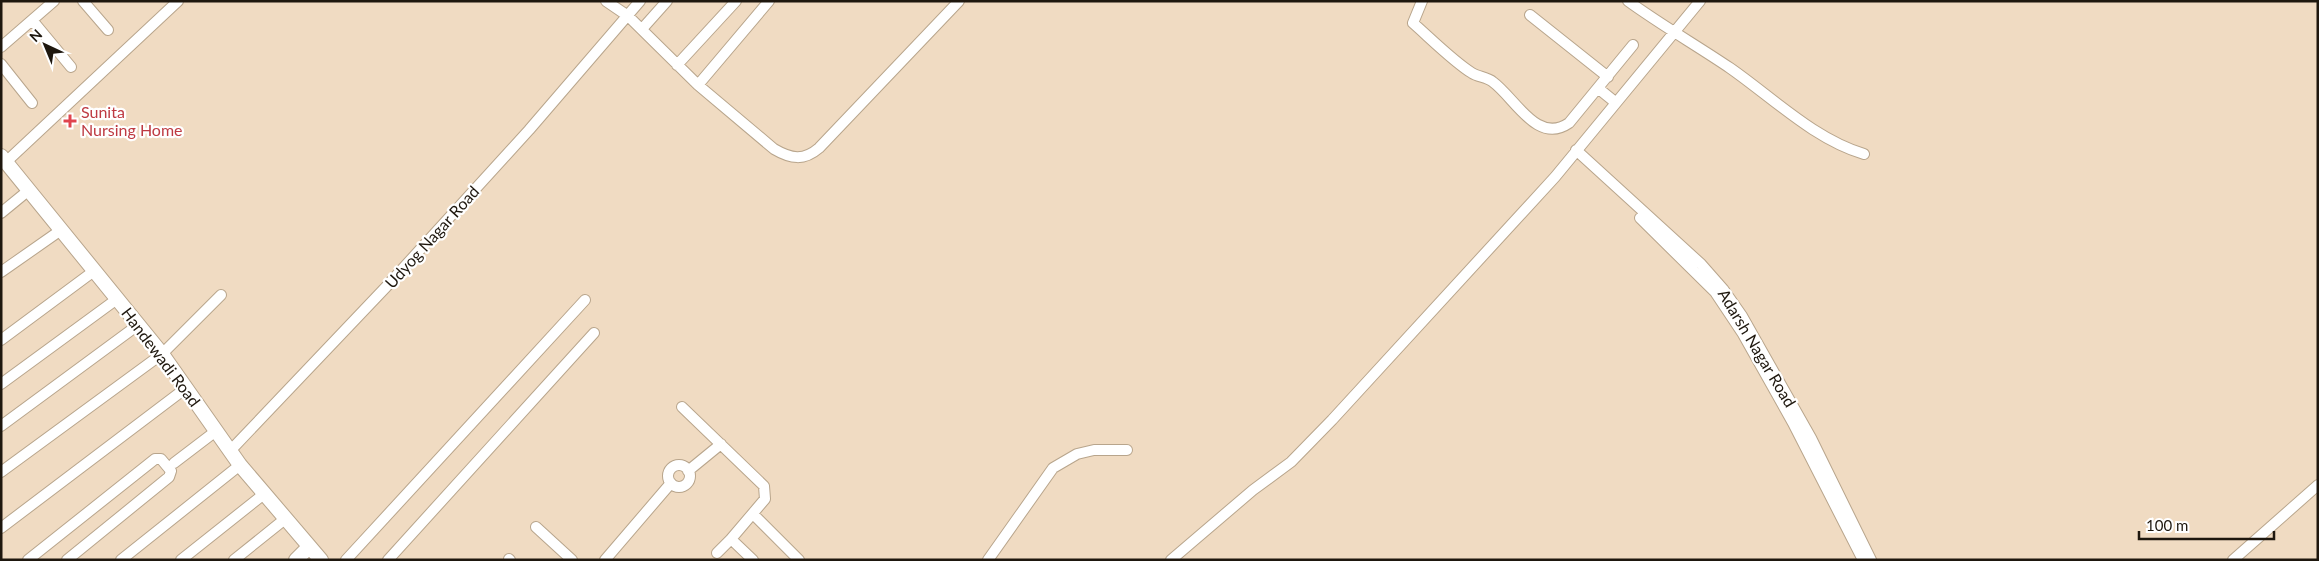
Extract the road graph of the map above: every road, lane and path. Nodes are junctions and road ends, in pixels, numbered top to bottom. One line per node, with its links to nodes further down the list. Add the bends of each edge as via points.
1 (54, 1): 15 (street)
2 (84, 1): 17 (street)
3 (606, 1): 14 (street)
4 (640, 1): 14 (street, Udyog Nagar Road)
5 (668, 1): 16 (street)
6 (736, 1): 22 (street)
7 (769, 1): 25 (street)
8 (959, 1): 25 (street, via 819,148 803,158 785,156 774,149)
9 (1422, 1): 26 (street, via 1412,23 1472,73 1493,81 1523,114 1542,126 1552,130 1570,123)
10 (1628, 1): 18 (street)
11 (1696, 2): 18 (street)
12 (172, 3): 31 (street)
13 (1530, 15): 24 (street)
14 (628, 16): 16 (street); 51 (street, Udyog Nagar Road, via 392,280)
15 (32, 20): 20 (street); 23 (street)
16 (642, 29): 22 (street)
17 (108, 30)
18 (1674, 34): 27 (street); 30 (street, via 1823,136)
19 (1633, 45): 24 (street)
20 (1, 47)
21 (1, 64): 28 (street)
22 (678, 65): 25 (street)
23 (71, 67)
24 (1608, 77): 26 (street)
25 (698, 85)
26 (1599, 89): 27 (street)
27 (1615, 102): 29 (street)
28 (32, 103)
29 (1574, 153): 80 (street, via 1291,462); 81 (street, Adarsh Nagar Road, via 1715,292 1743,334 1793,423); 82 (street, Adarsh Nagar Road, via 1700,264 1742,316 1811,438)
30 (1864, 154)
31 (3, 158): 32 (main road, Handewadi Road)
32 (29, 190): 33 (street); 34 (main road, Handewadi Road)
33 (1, 213)
34 (61, 230): 35 (main road, Handewadi Road); 36 (street)
35 (94, 271): 38 (main road, Handewadi Road); 42 (street)
36 (1, 272)
37 (221, 295): 43 (street)
38 (117, 299): 40 (main road, Handewadi Road); 44 (street)
39 (585, 300): 73 (street)
40 (138, 325): 43 (main road, Handewadi Road); 47 (street)
41 (594, 333): 74 (street)
42 (1, 340)
43 (162, 354): 45 (main road, Handewadi Road); 55 (street)
44 (1, 384)
45 (186, 388): 48 (main road, Handewadi Road); 62 (street)
46 (682, 407): 49 (street)
47 (1, 426)
48 (216, 432): 51 (main road, Handewadi Road); 52 (street)
49 (721, 444): 54 (street); 59 (street, via 764,486 765,500)
50 (1127, 450): 79 (street, via 1094,450 1077,454 1053,468)
51 (230, 451): 53 (main road, Handewadi Road)
52 (174, 463)
53 (240, 465): 58 (main road, Handewadi Road); 68 (street)
54 (688, 471): 56 (street, via 686,484 679,487); 56 (street, via 680,465 673,467 668,476)
55 (1, 472)
56 (671, 483): 76 (street)
57 (2318, 485): 83 (street)
58 (264, 494): 60 (main road, Handewadi Road); 69 (street)
59 (753, 514): 63 (street); 78 (street)
60 (285, 519): 64 (main road, Handewadi Road); 70 (street)
61 (536, 527): 75 (street)
62 (1, 528)
63 (731, 539): 65 (street); 77 (street)
64 (309, 547): 71 (main road); 72 (main road, Handewadi Road)
65 (718, 553)
66 (28, 560): 67 (street, via 155,458 161,459 171,471 169,477)
67 (67, 560)
68 (121, 560)
69 (181, 560)
70 (234, 560)
71 (296, 560)
72 (321, 560)
73 (346, 560)
74 (388, 560)
75 (572, 560)
76 (605, 560)
77 (753, 560)
78 (799, 560)
79 (988, 560)
80 (1171, 560)
81 (1863, 560)
82 (1871, 560)
83 (2233, 560)

